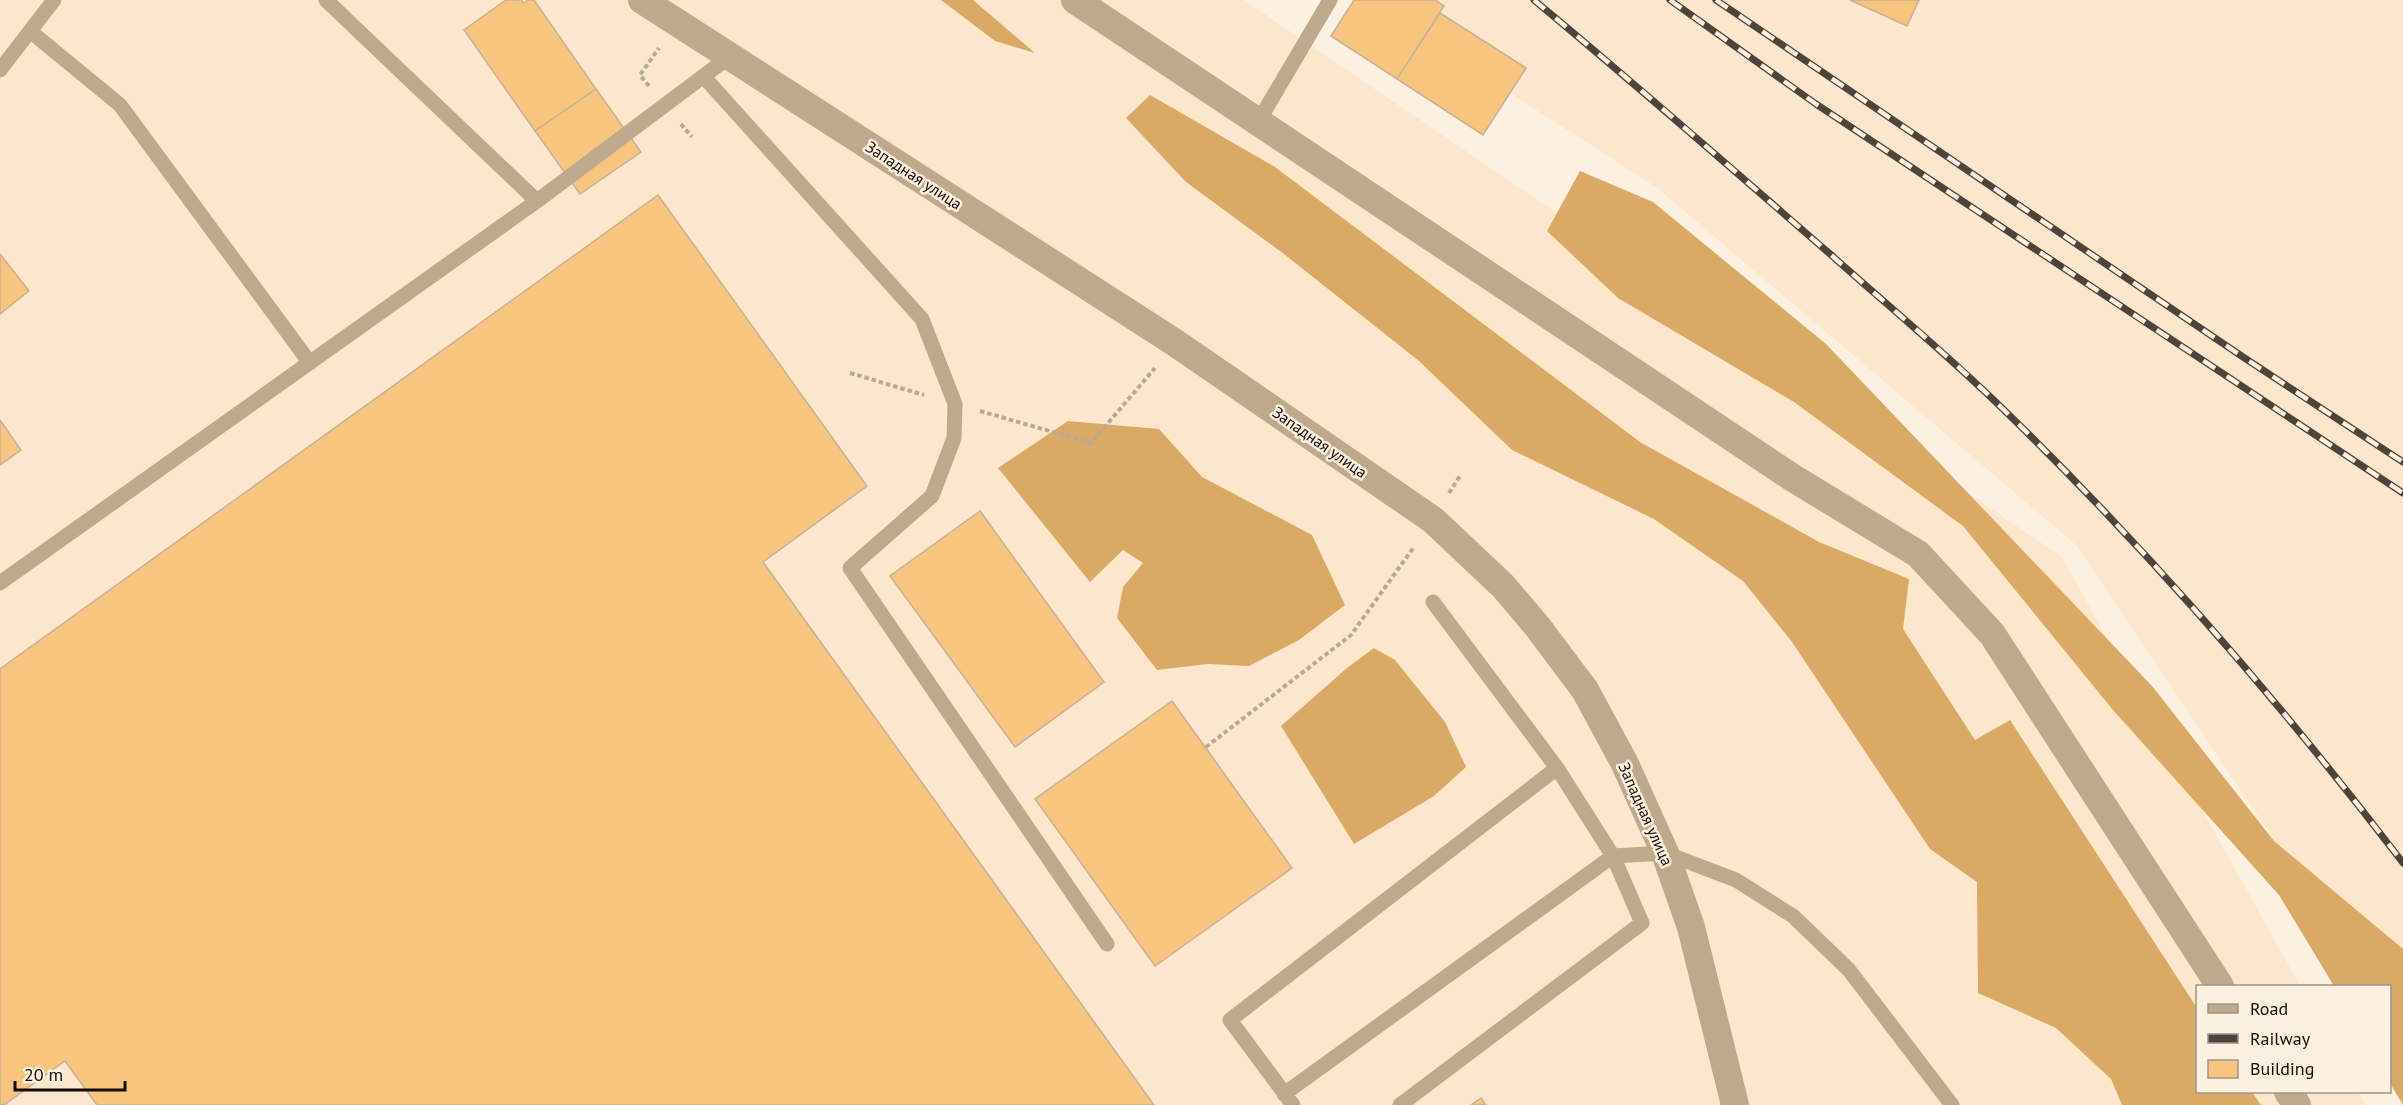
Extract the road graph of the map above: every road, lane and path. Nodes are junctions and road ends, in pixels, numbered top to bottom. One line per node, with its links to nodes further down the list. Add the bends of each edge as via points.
1 (54, 0): 6 (lane)
2 (326, 0): 11 (lane)
3 (642, 0): 7 (street, Западная улица)
4 (1076, 0): 10 (street)
5 (1330, 0): 10 (lane)
6 (30, 31): 8 (lane); 13 (lane, via 120,105)
7 (729, 57): 9 (lane); 12 (street, Западная улица)
8 (0, 70)
9 (704, 76): 11 (lane); 15 (lane, via 922,319)
10 (1258, 122): 25 (street, via 1793,478 1918,554 1992,634)
11 (537, 201): 13 (lane)
12 (1174, 342): 15 (path, via 1091,443); 17 (street, Западная улица)
13 (310, 363): 18 (lane)
14 (849, 373): 15 (path)
15 (955, 404): 24 (lane, via 954,438 932,496 850,568)
16 (1460, 476): 17 (path)
17 (1433, 520): 20 (path, via 1351,634); 22 (street, Западная улица, via 1503,586 1585,690 1625,764)
18 (0, 584)
19 (1433, 602): 21 (lane)
20 (1206, 747)
21 (1557, 768): 23 (lane); 26 (lane, via 1230,1020)
22 (1665, 853): 23 (lane); 28 (street, Западная улица, via 1690,927); 29 (lane, via 1736,880 1793,916 1849,970)
23 (1613, 856): 26 (lane); 27 (lane, via 1642,923)
24 (1107, 944)
25 (2219, 985)
26 (1289, 1099)
27 (1400, 1105)
28 (1736, 1105)
29 (1952, 1105)

